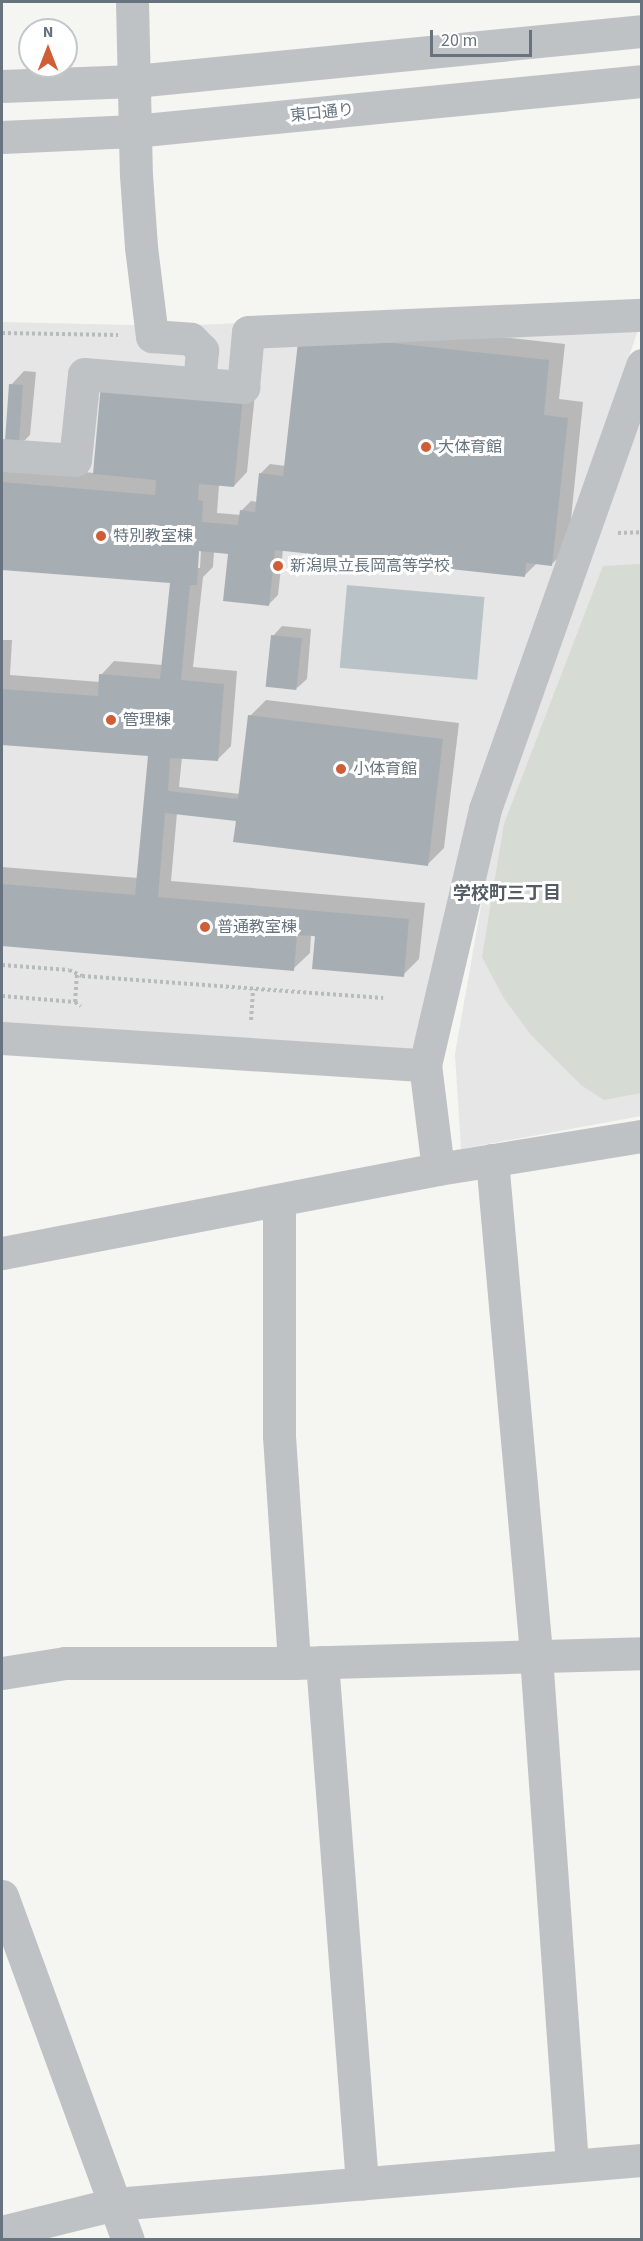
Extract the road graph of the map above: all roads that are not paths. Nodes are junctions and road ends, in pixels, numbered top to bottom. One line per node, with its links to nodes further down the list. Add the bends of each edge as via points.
1 (132, 2): 3 (street)
2 (642, 31): 3 (street)
3 (135, 81): 5 (street); 6 (street)
4 (642, 81): 6 (street, 東口通り)
5 (2, 86)
6 (134, 131): 7 (street, 東口通り); 10 (street, via 141,247 152,336 191,339 202,350)
7 (2, 137)
8 (642, 315): 10 (street, via 248,332 243,387)
9 (642, 365): 13 (street, via 485,809)
10 (200, 383): 11 (street, via 84,374 75,460)
11 (2, 455)
12 (2, 1038): 13 (street)
13 (425, 1065): 16 (street)
14 (642, 1136): 15 (street)
15 (492, 1160): 16 (street); 20 (street)
16 (438, 1169): 17 (street)
17 (279, 1202): 18 (street); 21 (street, via 279,1436)
18 (2, 1253)
19 (642, 1653): 20 (street)
20 (536, 1656): 21 (street); 25 (street)
21 (308, 1662): 22 (street, via 65,1663); 26 (street)
22 (2, 1673)
23 (2, 1896): 27 (street)
24 (642, 2160): 25 (street)
25 (572, 2165): 26 (street)
26 (362, 2183): 27 (street)
27 (115, 2204): 28 (street); 29 (street)
28 (2, 2232)
29 (128, 2240)

